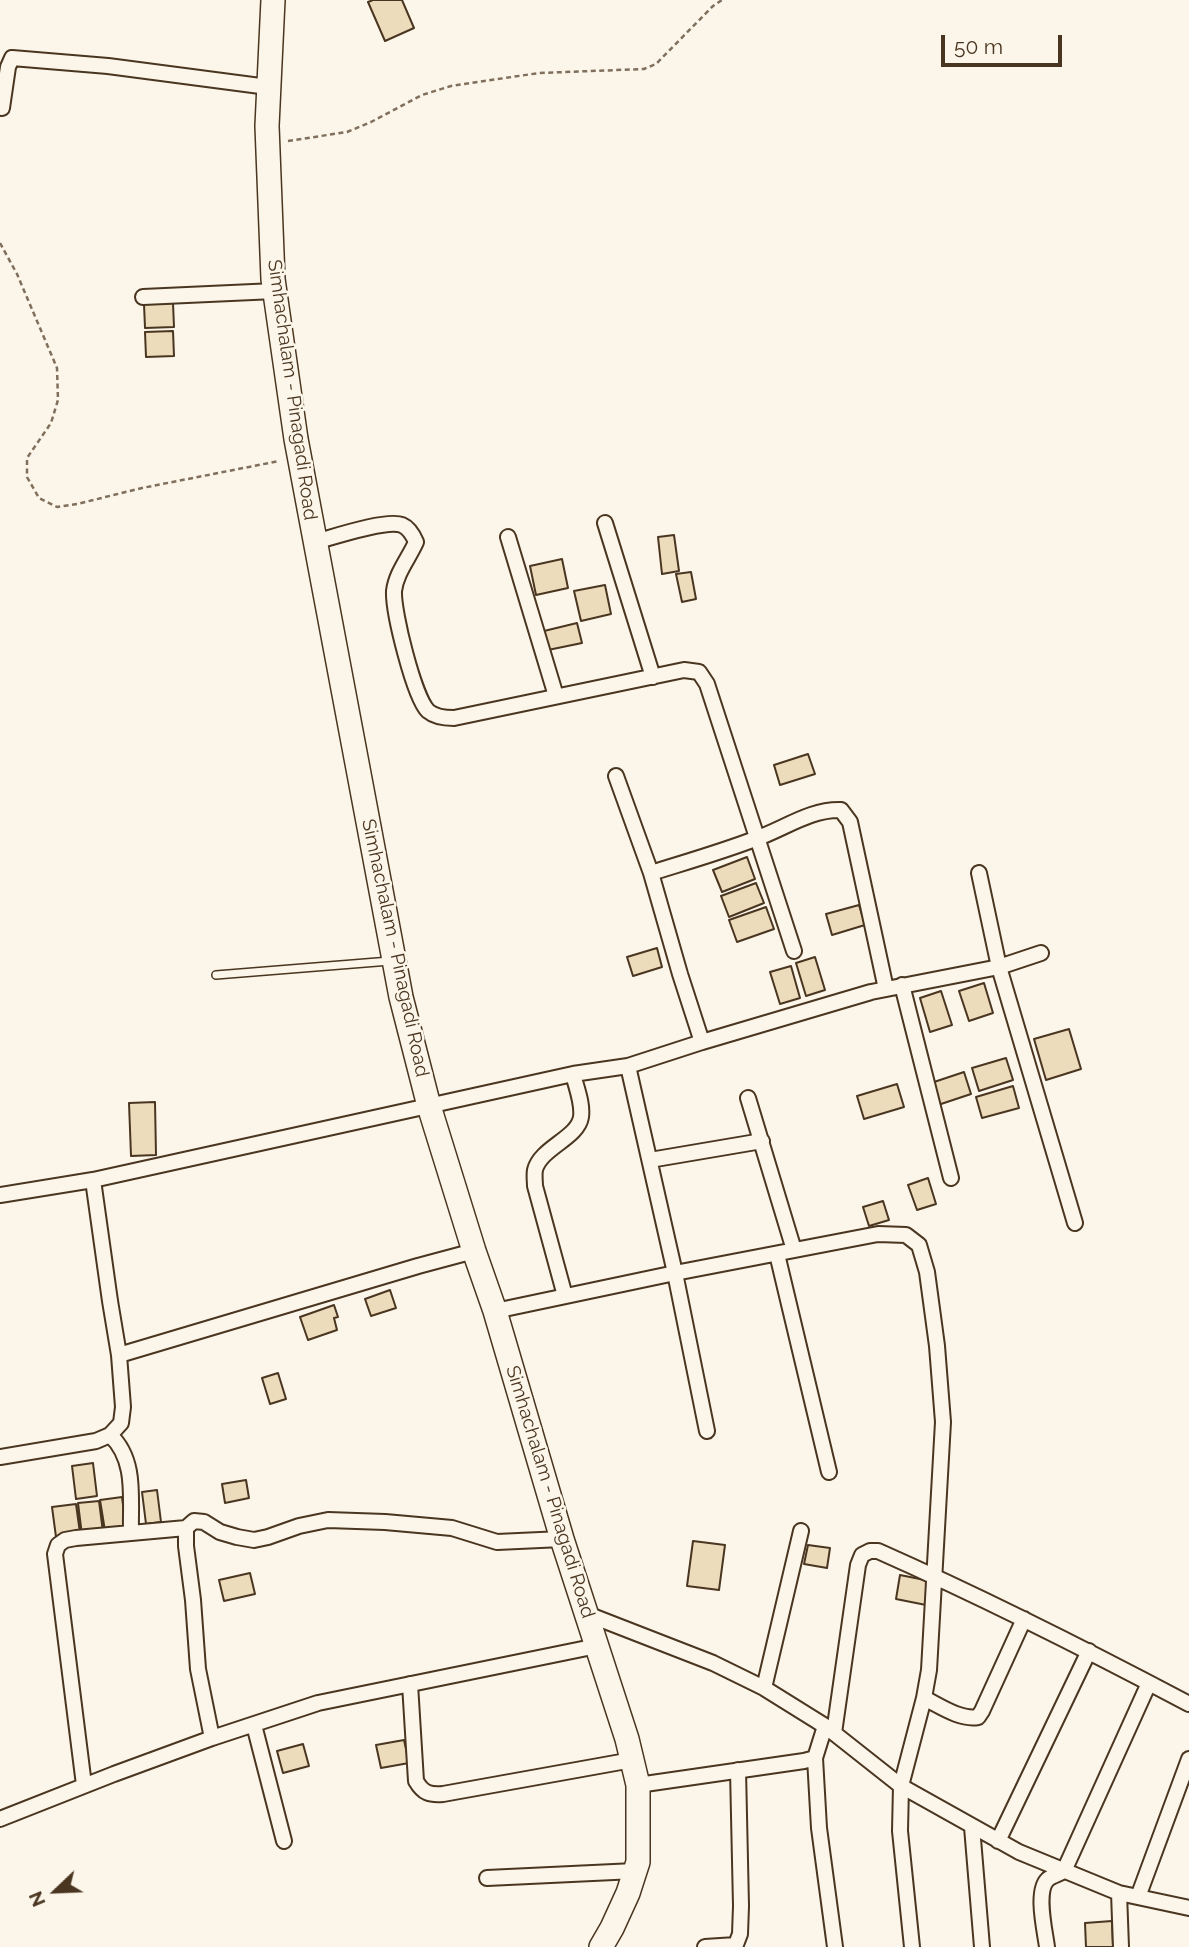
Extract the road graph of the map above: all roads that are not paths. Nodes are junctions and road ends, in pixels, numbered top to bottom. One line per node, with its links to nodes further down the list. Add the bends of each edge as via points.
1 (272, 0): 2 (main road, Simhachalam - Pinagadi Road)
2 (268, 87): 3 (street, via 12,58); 4 (main road, Simhachalam - Pinagadi Road)
3 (2, 108)
4 (275, 291): 5 (street); 8 (main road, Simhachalam - Pinagadi Road)
5 (143, 297)
6 (605, 523): 9 (street)
7 (508, 537): 10 (street)
8 (315, 542): 10 (street, via 394,524 413,534 416,542 394,590 395,608 420,701 434,715 454,718); 17 (main road, Simhachalam - Pinagadi Road)
9 (653, 677): 10 (street); 12 (street, via 684,670 699,672 707,684)
10 (555, 696)
11 (617, 776): 13 (street)
12 (757, 839): 13 (street); 15 (street); 21 (street, via 814,813 842,810 850,822)
13 (651, 873): 22 (street)
14 (979, 873): 18 (street)
15 (794, 951)
16 (1041, 953): 18 (street)
17 (394, 961): 19 (lane); 26 (main road, Simhachalam - Pinagadi Road)
18 (999, 967): 20 (street); 32 (street)
19 (216, 975)
20 (902, 985): 21 (street); 29 (street)
21 (886, 989): 22 (street)
22 (702, 1042): 23 (street)
23 (628, 1066): 24 (street); 28 (street)
24 (573, 1074): 26 (street); 37 (street, via 581,1121 535,1169 535,1186)
25 (748, 1098): 27 (street)
26 (429, 1106): 30 (street); 34 (main road, Simhachalam - Pinagadi Road)
27 (762, 1142): 28 (street); 33 (street)
28 (650, 1160): 36 (street)
29 (951, 1178)
30 (93, 1180): 31 (street); 39 (street)
31 (0, 1195)
32 (1075, 1223)
33 (794, 1250): 35 (street); 48 (street, via 878,1234 906,1235 919,1245 929,1284 943,1422)
34 (474, 1251): 38 (main road, Simhachalam - Pinagadi Road); 39 (street)
35 (777, 1254): 36 (street); 43 (street)
36 (675, 1273): 37 (street); 40 (street)
37 (565, 1296): 38 (street)
38 (495, 1311): 47 (main road, Simhachalam - Pinagadi Road)
39 (119, 1355): 41 (street, via 123,1407 121,1423)
40 (707, 1430)
41 (110, 1435): 42 (street); 46 (street, via 119,1444 129,1470)
42 (0, 1457)
43 (829, 1472)
44 (186, 1528): 46 (street); 47 (street, via 199,1521 220,1532 254,1540 328,1520 452,1528 497,1542); 60 (street, via 198,1670)
45 (801, 1531): 55 (street)
46 (131, 1533): 65 (street, via 65,1540 55,1554)
47 (562, 1539): 49 (main road, Simhachalam - Pinagadi Road)
48 (935, 1576): 50 (street); 56 (street); 59 (street, via 878,1551 862,1555)
49 (587, 1614): 51 (main road, Simhachalam - Pinagadi Road); 55 (street)
50 (1024, 1619): 52 (street); 56 (street, via 978,1717 960,1715)
51 (597, 1646): 54 (street); 63 (main road, Simhachalam - Pinagadi Road)
52 (1089, 1651): 53 (street); 71 (street)
53 (1149, 1683): 57 (street); 73 (street)
54 (410, 1684): 58 (street, via 318,1703); 63 (street, via 416,1781 430,1795)
55 (764, 1688): 59 (street)
56 (924, 1698): 67 (street)
57 (1189, 1704)
58 (254, 1725): 60 (street); 70 (street)
59 (830, 1729): 61 (street); 67 (street)
60 (212, 1738): 65 (street)
61 (815, 1758): 64 (street); 81 (street)
62 (1189, 1759): 76 (street)
63 (632, 1760): 66 (main road, Simhachalam - Pinagadi Road)
64 (738, 1770): 66 (street); 78 (street, via 741,1906)
65 (84, 1785): 68 (street)
66 (638, 1785): 72 (main road, Simhachalam - Pinagadi Road)
67 (901, 1786): 69 (street); 82 (street, via 900,1831)
68 (0, 1819)
69 (972, 1826): 71 (street); 83 (street)
70 (284, 1841)
71 (998, 1841): 73 (street)
72 (635, 1871): 74 (street); 79 (main road, Simhachalam - Pinagadi Road)
73 (1064, 1871): 75 (street); 84 (street, via 1043,1887)
74 (486, 1878)
75 (1119, 1893): 76 (street); 85 (street)
76 (1138, 1897): 77 (street)
77 (1189, 1908)
78 (736, 1946): 80 (street)
79 (601, 1947)
80 (705, 1947)
81 (835, 1947)
82 (912, 1947)
83 (982, 1947)
84 (1046, 1947)
85 (1121, 1947)

